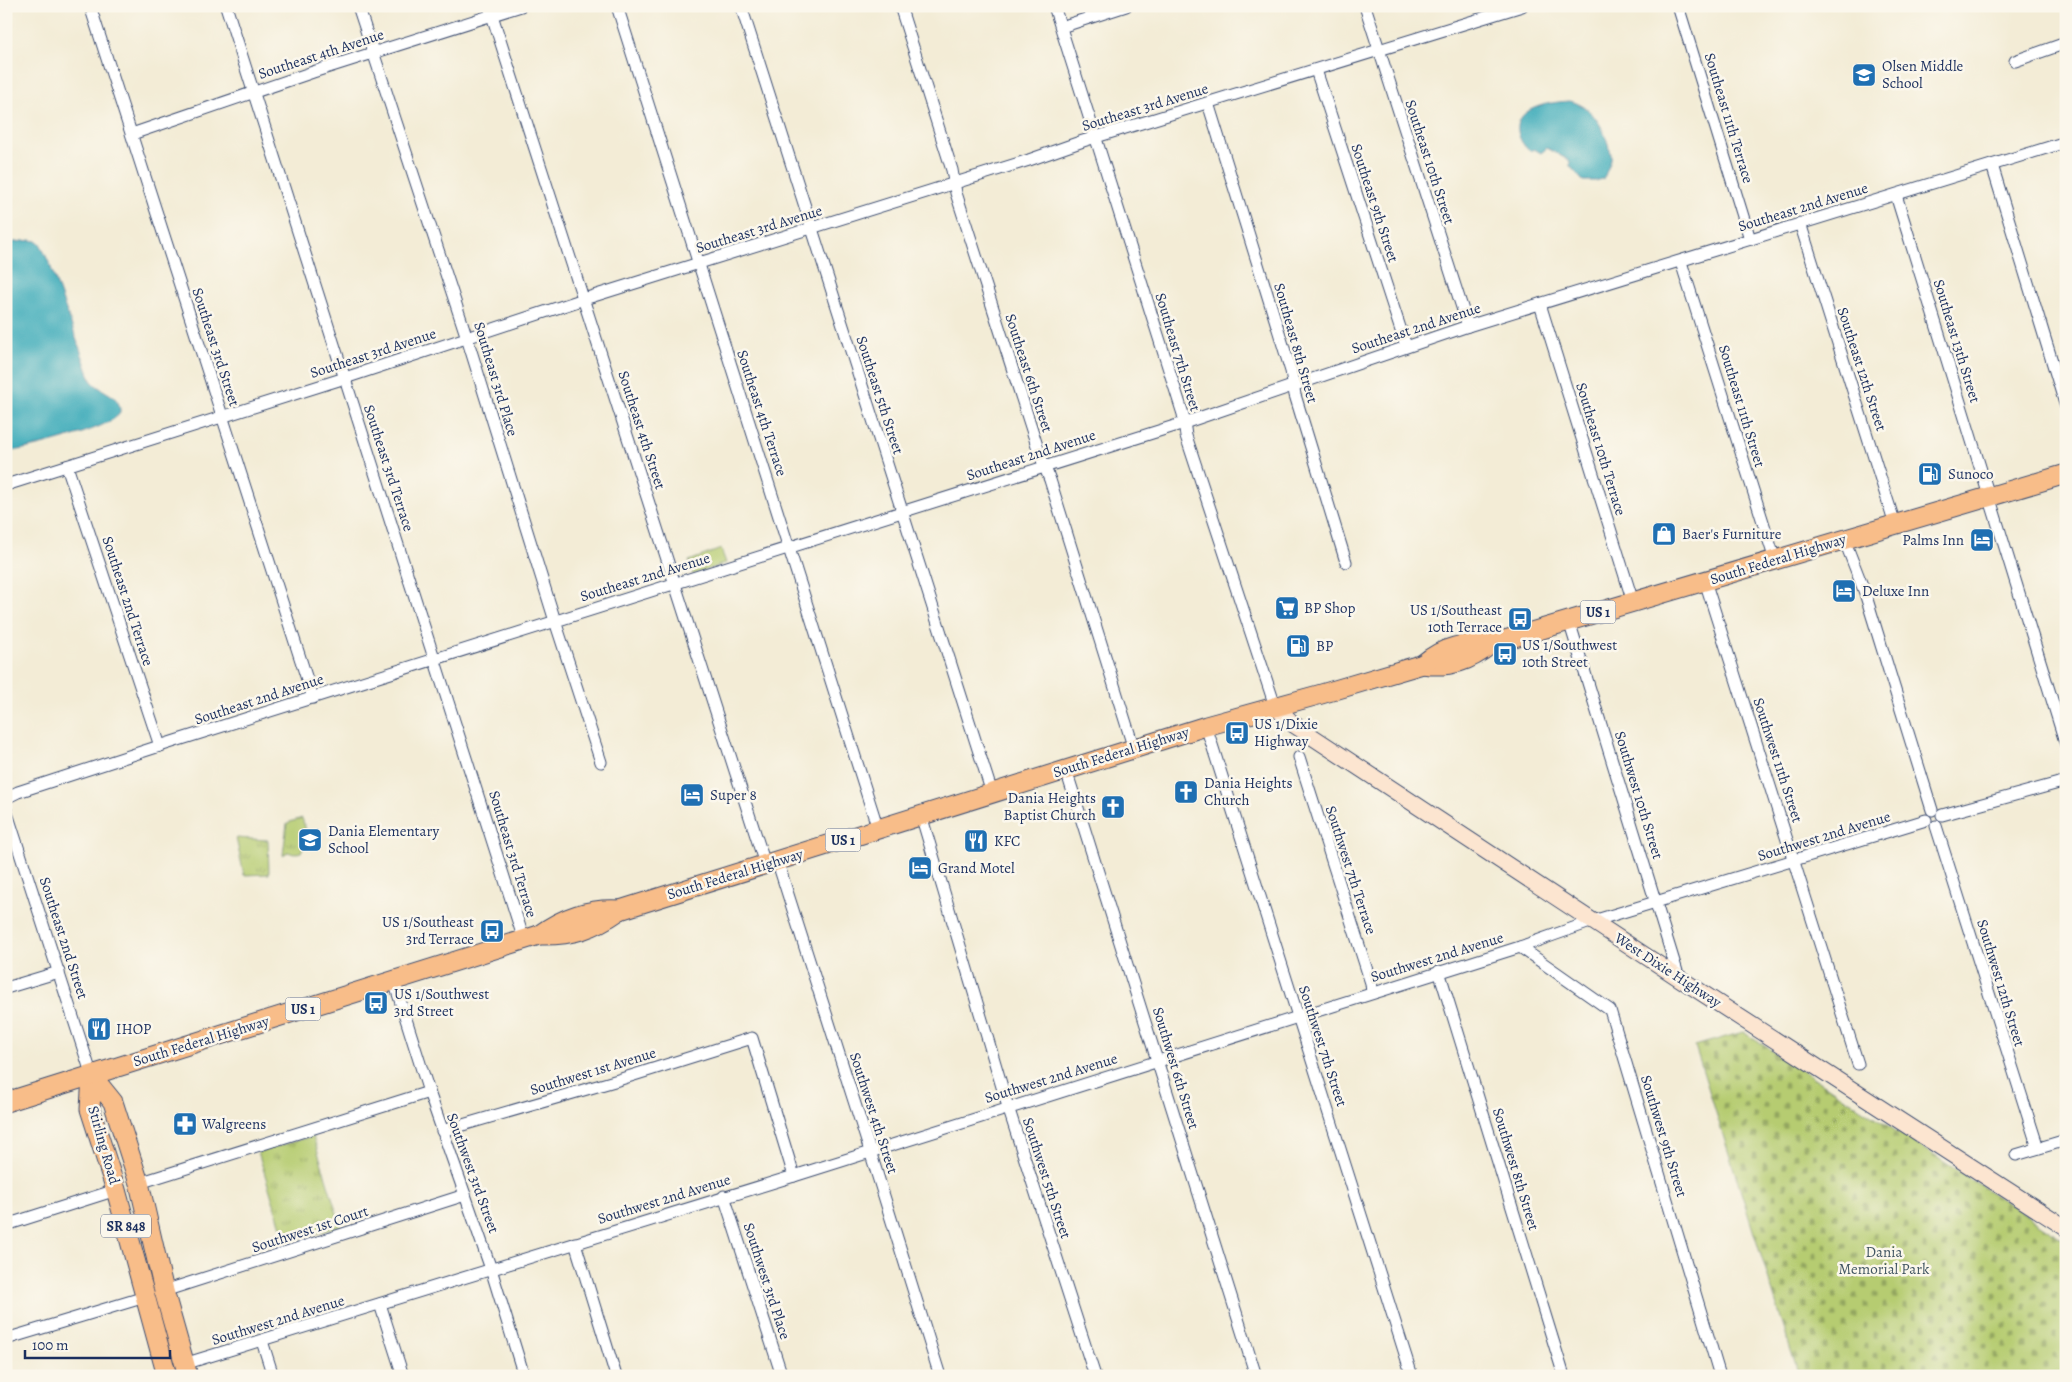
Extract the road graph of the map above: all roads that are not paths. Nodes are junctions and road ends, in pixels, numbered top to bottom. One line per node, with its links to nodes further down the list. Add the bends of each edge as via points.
1 (90, 6): 22 (street, Southeast 3rd Street)
2 (226, 6): 20 (street, Southeast 3rd Terrace)
3 (358, 6): 17 (street, Southeast 3rd Place)
4 (522, 6): 13 (street, Southeast 4th Avenue)
5 (617, 6): 32 (street, Southeast 4th Terrace)
6 (741, 6): 29 (street, Southeast 5th Street)
7 (900, 6): 26 (street, Southeast 6th Street)
8 (1054, 6): 14 (street, Southeast 7th Street)
9 (1126, 6): 14 (street)
10 (1364, 6): 16 (street, Southeast 10th Street)
11 (1522, 6): 16 (street, Southeast 3rd Avenue)
12 (1678, 6): 30 (street, Southeast 11th Terrace)
13 (491, 11): 17 (street, Southeast 4th Avenue); 33 (street, Southeast 4th Street)
14 (1060, 27): 23 (street, Southeast 7th Street)
15 (2066, 44): 18 (street)
16 (1379, 51): 19 (street, Southeast 3rd Avenue); 35 (street, Southeast 10th Street)
17 (373, 53): 20 (street, Southeast 4th Avenue); 36 (street, Southeast 3rd Place)
18 (2015, 61)
19 (1316, 70): 21 (street, Southeast 3rd Avenue); 37 (street, Southeast 9th Street)
20 (253, 92): 22 (street, Southeast 4th Avenue); 38 (street, Southeast 3rd Terrace)
21 (1208, 103): 23 (street, Southeast 3rd Avenue); 39 (street, Southeast 8th Street, via 1292,371)
22 (132, 134): 41 (street, Southeast 3rd Street)
23 (1095, 138): 26 (street, Southeast 3rd Avenue); 42 (street, Southeast 7th Street)
24 (2066, 142): 25 (street, Southeast 2nd Avenue)
25 (1992, 165): 27 (street, Southeast 2nd Avenue); 40 (street)
26 (954, 184): 29 (street, Southeast 3rd Avenue); 44 (street, Southeast 6th Street)
27 (1896, 195): 28 (street, Southeast 2nd Avenue); 47 (street, Southeast 13th Street)
28 (1800, 223): 30 (street, Southeast 2nd Avenue); 49 (street, Southeast 12th Street)
29 (811, 228): 32 (street, Southeast 3rd Avenue); 48 (street, Southeast 5th Street)
30 (1750, 239): 31 (street, Southeast 2nd Avenue)
31 (1681, 262): 34 (street, Southeast 2nd Avenue); 52 (street, Southeast 11th Street)
32 (699, 263): 33 (street, Southeast 3rd Avenue); 51 (street, Southeast 4th Terrace)
33 (584, 299): 36 (street, Southeast 3rd Avenue); 55 (street, Southeast 4th Street)
34 (1540, 304): 35 (street, Southeast 2nd Avenue); 56 (street, Southeast 10th Terrace)
35 (1468, 326): 37 (street, Southeast 2nd Avenue)
36 (467, 338): 38 (street, Southeast 3rd Avenue); 57 (street, Southeast 3rd Place)
37 (1406, 346): 39 (street, Southeast 2nd Avenue)
38 (345, 378): 41 (street, Southeast 3rd Avenue); 59 (street, Southeast 3rd Terrace)
39 (1293, 385): 42 (street, Southeast 2nd Avenue); 53 (street, Southeast 8th Street)
40 (2066, 407)
41 (222, 416): 43 (street, Southeast 3rd Avenue); 60 (street, Southeast 3rd Street)
42 (1184, 422): 44 (street, Southeast 2nd Avenue); 61 (street, Southeast 7th Street)
43 (67, 466): 46 (street, Southeast 3rd Avenue); 64 (street, Southeast 2nd Terrace)
44 (1045, 467): 48 (street, Southeast 2nd Avenue); 65 (street, Southeast 6th Street)
45 (2066, 474): 47 (main road, South Federal Highway / US 1)
46 (6, 485)
47 (1990, 496): 49 (main road, South Federal Highway / US 1); 63 (street, Southeast 13th Street)
48 (902, 512): 51 (street, Southeast 2nd Avenue); 70 (street, Southeast 5th Street)
49 (1895, 524): 50 (main road, South Federal Highway / US 1)
50 (1844, 540): 52 (main road, South Federal Highway / US 1); 74 (street, Southwest 12th Street, via 1865,593)
51 (790, 548): 55 (street, Southeast 2nd Avenue); 75 (street, Southeast 4th Terrace)
52 (1775, 560): 54 (main road, South Federal Highway / US 1)
53 (1346, 562)
54 (1705, 581): 56 (main road, South Federal Highway / US 1); 76 (street, Southwest 11th Street)
55 (676, 584): 57 (street, Southeast 2nd Avenue); 77 (street, Southeast 4th Street)
56 (1633, 602): 58 (main road, South Federal Highway / US 1)
57 (555, 621): 59 (street, Southeast 2nd Avenue); 67 (street, Southeast 3rd Place)
58 (1569, 621): 61 (main road, South Federal Highway / US 1, via 1491,644 1476,656 1441,666 1423,664); 78 (street, Southwest 10th Street)
59 (435, 660): 60 (street, Southeast 2nd Avenue); 80 (street, Southeast 3rd Terrace)
60 (312, 698): 64 (street, Southeast 2nd Avenue)
61 (1275, 706): 62 (main road, South Federal Highway / US 1); 79 (main road, West Dixie Highway, via 1292,724)
62 (1206, 726): 65 (main road, South Federal Highway / US 1); 88 (street, Southwest 7th Street)
63 (2066, 745)
64 (160, 746): 71 (street, Southeast 2nd Avenue)
65 (1134, 748): 68 (main road, South Federal Highway / US 1)
66 (1299, 758): 87 (street, Southwest 7th Terrace)
67 (601, 762)
68 (1066, 770): 70 (main road, South Federal Highway / US 1); 89 (street, Southwest 6th Street)
69 (2066, 781): 74 (street, Southwest 2nd Avenue)
70 (992, 793): 73 (main road, South Federal Highway / US 1)
71 (6, 798)
72 (6, 810): 83 (street, Southeast 2nd Street)
73 (921, 815): 75 (main road, South Federal Highway / US 1); 94 (street, Southwest 5th Street)
74 (1934, 818): 76 (street, Southwest 2nd Avenue); 97 (street, Southwest 12th Street)
75 (878, 829): 77 (main road, South Federal Highway / US 1)
76 (1794, 861): 78 (street, Southwest 2nd Avenue); 90 (street, Southwest 11th Street)
77 (771, 862): 80 (main road, South Federal Highway / US 1, via 620,910 590,911 556,922); 98 (street, Southwest 4th Street)
78 (1657, 902): 79 (street, Southwest 2nd Avenue); 84 (street, Southwest 10th Street)
79 (1593, 921): 81 (street, Southwest 2nd Avenue); 84 (main road, West Dixie Highway)
80 (531, 938): 85 (main road, South Federal Highway / US 1)
81 (1520, 947): 82 (street, Southwest 2nd Avenue); 126 (street, Southwest 9th Street, via 1610,1010)
82 (1439, 971): 87 (street, Southwest 2nd Avenue); 125 (street, Southwest 8th Street)
83 (59, 972): 86 (street); 91 (street, Southeast 2nd Street)
84 (1679, 978): 106 (main road, West Dixie Highway)
85 (394, 981): 91 (main road, South Federal Highway / US 1); 92 (street, Southwest 3rd Street)
86 (6, 988)
87 (1372, 993): 88 (street, Southwest 2nd Avenue)
88 (1298, 1016): 89 (street, Southwest 2nd Avenue); 124 (street, Southwest 7th Street)
89 (1158, 1061): 94 (street, Southwest 2nd Avenue); 123 (street, Southwest 6th Street)
90 (1858, 1064)
91 (92, 1076): 93 (main road, South Federal Highway / US 1); 101 (main road, Stirling Road / SR 848, via 113,1102); 102 (main road, Stirling Road / SR 848, via 90,1110)
92 (429, 1092): 95 (street, Southwest 3rd Street); 101 (street)
93 (6, 1102)
94 (1008, 1107): 98 (street, Southwest 2nd Avenue); 122 (street, Southwest 5th Street)
95 (442, 1131): 100 (street, Southwest 1st Avenue, via 752,1038); 103 (street, Southwest 3rd Street)
96 (2066, 1140): 97 (street)
97 (2038, 1148): 99 (street)
98 (870, 1151): 100 (street, Southwest 2nd Avenue); 121 (street, Southwest 4th Street)
99 (2016, 1155)
100 (794, 1176): 104 (street, Southwest 2nd Avenue)
101 (138, 1183): 109 (main road, Stirling Road / SR 848)
102 (116, 1190): 105 (street); 110 (main road, Stirling Road / SR 848)
103 (465, 1195): 108 (street, Southwest 3rd Street); 109 (street, Southwest 1st Court)
104 (724, 1196): 107 (street, Southwest 2nd Avenue); 120 (street, Southwest 3rd Place)
105 (6, 1225)
106 (2066, 1228)
107 (575, 1243): 108 (street, Southwest 2nd Avenue); 119 (street)
108 (491, 1269): 111 (street, Southwest 2nd Avenue); 118 (street, Southwest 3rd Street)
109 (164, 1291): 114 (main road, Stirling Road / SR 848)
110 (145, 1297): 112 (street); 115 (main road, Stirling Road / SR 848)
111 (380, 1304): 113 (street, Southwest 2nd Avenue); 117 (street)
112 (6, 1339)
113 (262, 1341): 114 (street, Southwest 2nd Avenue); 116 (street)
114 (186, 1370)
115 (167, 1376)
116 (274, 1376)
117 (403, 1376)
118 (524, 1376)
119 (616, 1376)
120 (782, 1376)
121 (940, 1376)
122 (1095, 1376)
123 (1256, 1376)
124 (1412, 1376)
125 (1564, 1376)
126 (1720, 1376)

